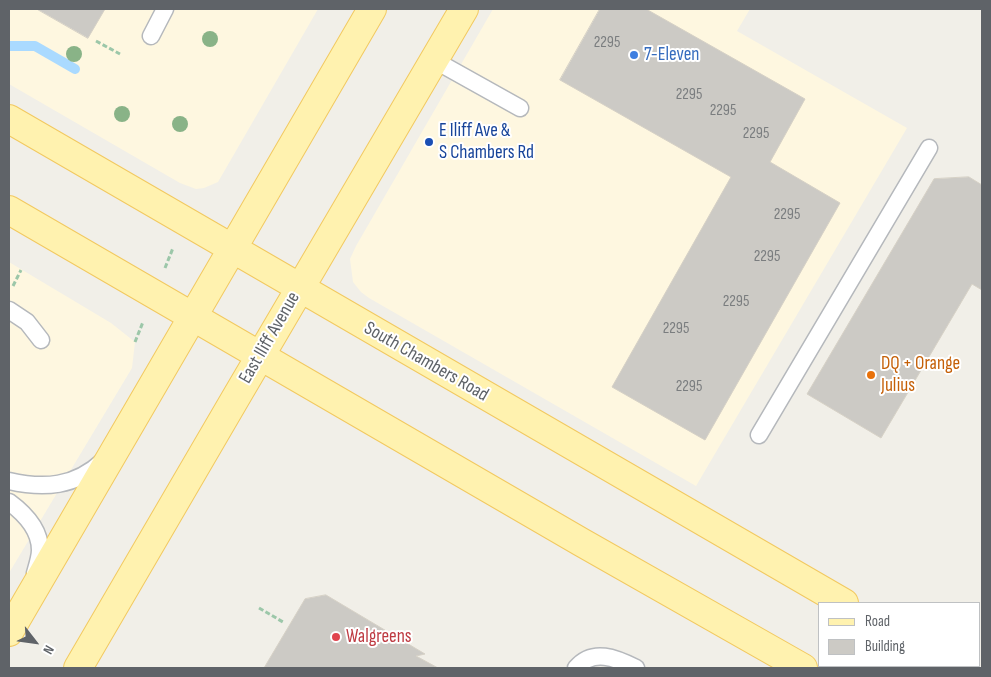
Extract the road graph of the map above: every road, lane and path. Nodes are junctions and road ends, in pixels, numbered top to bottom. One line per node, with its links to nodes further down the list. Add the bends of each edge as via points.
1 (165, 9): 4 (lane)
2 (372, 9): 12 (main road)
3 (464, 9): 7 (main road, East Iliff Avenue)
4 (151, 36)
5 (96, 40): 6 (path)
6 (120, 54)
7 (434, 60): 8 (lane); 14 (main road, East Iliff Avenue)
8 (520, 108)
9 (9, 119): 12 (main road, South Chambers Road)
10 (929, 148): 20 (lane)
11 (9, 210): 17 (main road)
12 (231, 249): 14 (main road, South Chambers Road); 17 (main road)
13 (21, 270): 15 (path)
14 (300, 289): 19 (main road, East Iliff Avenue); 24 (main road, South Chambers Road)
15 (9, 293)
16 (9, 310): 18 (lane, via 26,322)
17 (193, 317): 19 (main road); 21 (main road)
18 (40, 340)
19 (260, 355): 29 (main road, East Iliff Avenue); 32 (main road)
20 (759, 435)
21 (117, 448): 22 (lane, via 97,466 63,484 25,485); 25 (main road)
22 (9, 481)
23 (9, 502): 25 (lane, via 31,524 40,549)
24 (842, 602)
25 (24, 606): 28 (main road)
26 (259, 608): 27 (path)
27 (284, 622)
28 (9, 632)
29 (78, 668)
30 (576, 668): 31 (lane, via 581,662 599,656)
31 (636, 668)
32 (803, 668)

